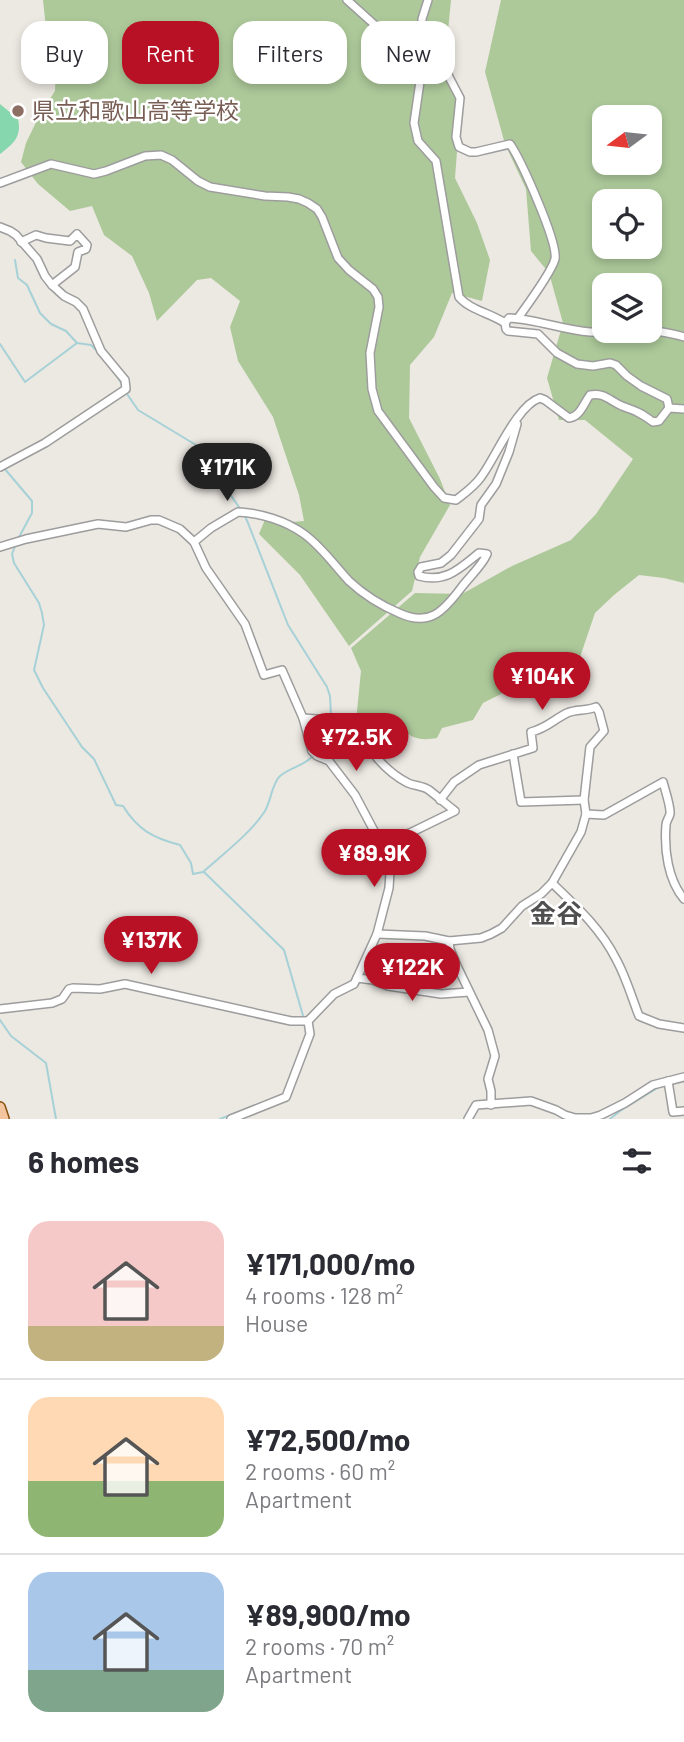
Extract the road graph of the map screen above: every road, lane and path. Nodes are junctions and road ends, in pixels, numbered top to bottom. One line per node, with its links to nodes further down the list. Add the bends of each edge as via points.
1 (347, 0): 3 (street)
2 (428, 0): 4 (street)
3 (370, 21)
4 (422, 21)
5 (419, 84): 12 (street, via 415,130 418,141 436,161 459,297)
6 (453, 84): 11 (street, via 460,98 458,147 470,152 510,144 553,241 554,261)
7 (0, 183): 16 (street, via 51,164 94,174 161,155 210,187 309,203 322,217 338,258 378,297 370,354 377,411 444,498 456,499 480,480)
8 (0, 228): 9 (street)
9 (21, 242): 10 (street); 10 (street, via 36,235 70,241 77,234 87,245 78,253 75,267)
10 (52, 285): 17 (street, via 83,309 101,351 125,380 126,389)
11 (518, 318): 12 (street); 13 (street, via 590,332 650,331)
12 (505, 323): 14 (street, via 508,331 538,334 557,353 578,364 616,365 640,386 667,399)
13 (684, 337)
14 (669, 408): 15 (street); 16 (street, via 653,422 596,394 573,418 540,398)
15 (684, 409)
16 (520, 414): 18 (street, via 509,452 481,505 479,519 451,555 441,563 421,567 419,576 447,576 479,553 487,554 449,604 427,618 409,618 380,605 348,580 310,539 272,519 238,512)
17 (0, 467)
18 (194, 542): 19 (street, via 180,529 151,520 125,527 98,524); 20 (street, via 206,568 245,624 264,675 282,670)
19 (0, 547)
20 (303, 718): 22 (street, via 353,722 390,772 426,787); 25 (street, via 312,751 329,761 355,795)
21 (513, 754): 22 (street, via 478,765 454,782); 23 (street, via 521,802); 23 (street, via 533,748 531,732 569,712 596,707 604,731 590,747)
22 (440, 800): 25 (street, via 455,811)
23 (584, 800): 24 (street)
24 (586, 814): 26 (street, via 577,842); 27 (street, via 604,815 663,782 670,813 666,849 671,880)
25 (381, 844): 28 (street, via 390,872)
26 (552, 883): 29 (street, via 502,928 481,938); 34 (street, via 590,921 617,960 639,1016)
27 (684, 899)
28 (377, 934): 29 (street); 30 (street)
29 (449, 941): 31 (street)
30 (357, 978): 31 (street, via 441,994); 33 (street)
31 (469, 992): 37 (street, via 495,1056 488,1079)
32 (0, 1009): 33 (street, via 52,1003 73,988 125,984)
33 (308, 1021): 41 (street, via 310,1034 286,1097)
34 (684, 1028)
35 (684, 1077): 36 (street)
36 (668, 1081): 37 (street, via 590,1118 575,1118 531,1101); 39 (street, via 673,1112)
37 (491, 1105): 42 (street, via 476,1105)
38 (0, 1107): 40 (main road)
39 (684, 1111)
40 (5, 1119)
41 (231, 1119)
42 (468, 1119)

